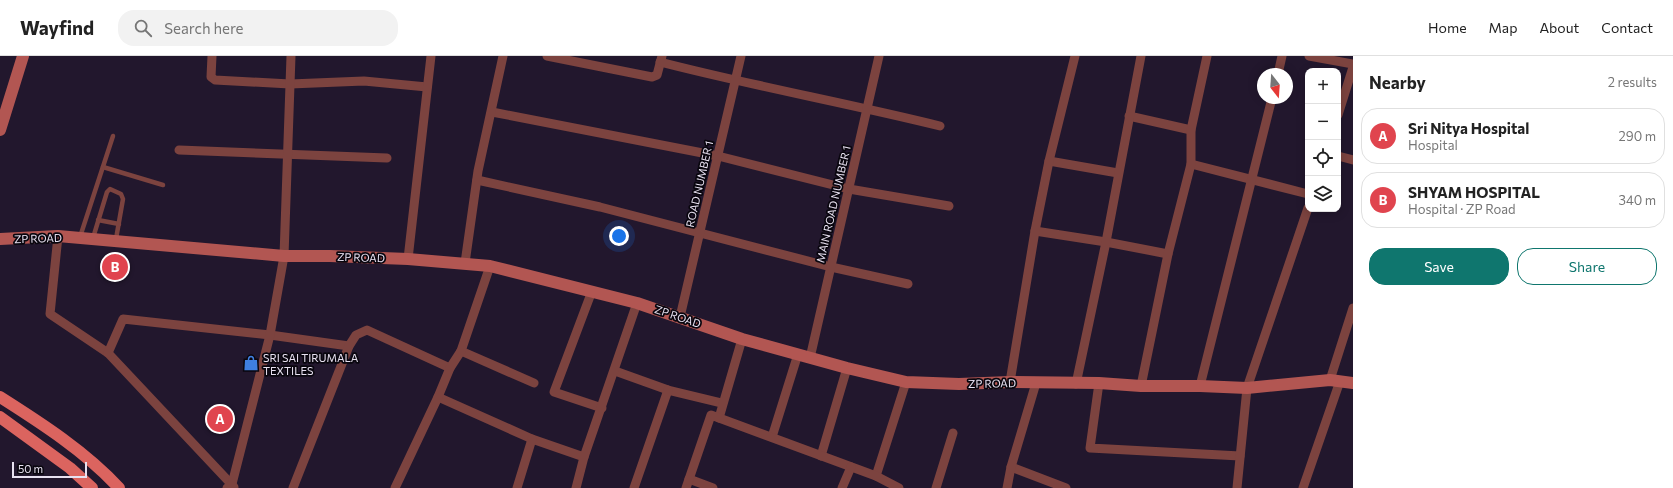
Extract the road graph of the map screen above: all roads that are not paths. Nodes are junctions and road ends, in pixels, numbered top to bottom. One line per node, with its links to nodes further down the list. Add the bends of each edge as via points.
1 (23, 56): 24 (street)
2 (212, 56): 19 (street, via 210,77 215,80)
3 (291, 56): 19 (street)
4 (431, 56): 20 (street)
5 (503, 56): 25 (street)
6 (547, 56): 14 (street, via 652,77 657,75)
7 (741, 56): 18 (street, ROAD NUMBER 1)
8 (879, 56): 23 (street, MAIN ROAD NUMBER 1)
9 (1075, 56): 37 (street)
10 (1141, 56): 26 (street)
11 (1207, 56): 29 (street)
12 (1282, 56): 17 (street)
13 (1309, 56): 15 (street)
14 (661, 59): 18 (street)
15 (1353, 64)
16 (1353, 67): 22 (street)
17 (1279, 68)
18 (735, 81): 23 (street); 33 (street, ROAD NUMBER 1)
19 (290, 84): 20 (street, via 364,81); 32 (street)
20 (427, 87): 60 (street)
21 (1271, 104): 42 (street)
22 (1341, 105)
23 (867, 108): 27 (street); 44 (street, MAIN ROAD NUMBER 1)
24 (3, 111): 28 (street)
25 (492, 112): 33 (street); 41 (street)
26 (1129, 116): 29 (street); 40 (street)
27 (940, 126)
28 (0, 130)
29 (1191, 130): 38 (street)
30 (113, 136): 39 (lane)
31 (179, 150): 32 (street)
32 (288, 154): 35 (street); 59 (street)
33 (718, 156): 44 (street); 51 (street, ROAD NUMBER 1)
34 (1341, 157): 36 (street)
35 (387, 158)
36 (1353, 160)
37 (1050, 161): 40 (street); 50 (street)
38 (1191, 164): 42 (street); 58 (street)
39 (103, 167): 43 (lane); 53 (lane)
40 (1118, 173): 57 (street)
41 (478, 180): 51 (street, via 600,207); 61 (street)
42 (1252, 180): 45 (street); 88 (street)
43 (163, 185)
44 (849, 189): 46 (street); 63 (street, MAIN ROAD NUMBER 1)
45 (1305, 193)
46 (948, 206)
47 (1307, 212): 89 (street)
48 (98, 220): 49 (lane); 49 (lane, via 110,189 121,194 123,198); 54 (lane)
49 (119, 224): 56 (lane)
50 (1035, 231): 57 (street); 81 (street)
51 (700, 233): 63 (street); 68 (street, ROAD NUMBER 1)
52 (58, 236): 53 (street, ZP ROAD); 55 (street, ZP ROAD); 73 (street, via 50,314)
53 (80, 237): 54 (street, ZP ROAD)
54 (93, 238): 56 (street, ZP ROAD)
55 (0, 239)
56 (116, 240): 59 (street, ZP ROAD)
57 (1106, 242): 58 (street); 86 (street)
58 (1168, 254): 87 (street)
59 (284, 256): 60 (street, ZP ROAD); 69 (street)
60 (408, 259): 61 (street, ZP ROAD)
61 (465, 263): 62 (street, ZP ROAD)
62 (490, 266): 65 (street, ZP ROAD); 72 (street)
63 (831, 267): 64 (street); 75 (street, MAIN ROAD NUMBER 1)
64 (908, 284)
65 (592, 291): 66 (street, ZP ROAD); 94 (street, via 554,392)
66 (637, 303): 68 (street, ZP ROAD); 78 (street)
67 (1353, 308): 79 (street)
68 (680, 317): 70 (street, ZP ROAD)
69 (270, 335): 71 (street); 73 (street, via 124,319); 107 (street)
70 (742, 339): 74 (street, ZP ROAD); 93 (street)
71 (349, 346): 76 (street, via 356,335 367,330); 110 (street)
72 (461, 351): 76 (street); 82 (street)
73 (108, 353): 107 (street)
74 (798, 354): 75 (street, ZP ROAD); 98 (street)
75 (810, 358): 77 (street, ZP ROAD)
76 (450, 368): 92 (street)
77 (847, 368): 80 (street, ZP ROAD); 100 (street)
78 (615, 371): 90 (street); 94 (street)
79 (1335, 380): 85 (street, ZP ROAD); 89 (street, ZP ROAD); 122 (street)
80 (906, 382): 81 (street, ZP ROAD); 105 (street)
81 (1010, 382): 83 (street, ZP ROAD)
82 (534, 383)
83 (1036, 383): 86 (street, ZP ROAD); 104 (street)
84 (1099, 383): 86 (street, ZP ROAD); 87 (street, ZP ROAD); 101 (street, via 1090,448)
85 (1353, 383)
86 (1076, 384)
87 (1141, 386): 88 (street, ZP ROAD)
88 (1200, 386): 89 (street, ZP ROAD)
89 (1247, 388): 101 (street)
90 (668, 390): 93 (street); 114 (street)
91 (0, 397): 109 (main road, via 42,423)
92 (438, 397): 99 (street); 111 (street)
93 (722, 403): 96 (street)
94 (602, 408): 102 (street)
95 (0, 417): 108 (main road, via 70,468)
96 (719, 418): 98 (street); 106 (street, via 711,415)
97 (953, 433): 118 (street)
98 (772, 437): 100 (street)
99 (532, 439): 102 (street); 112 (street)
100 (821, 456): 103 (street)
101 (1240, 456): 121 (street)
102 (584, 457): 113 (street)
103 (851, 467): 105 (street); 116 (street)
104 (1011, 467): 119 (street); 120 (street)
105 (876, 476): 117 (street)
106 (687, 484): 115 (street)
107 (231, 487)
108 (92, 488)
109 (119, 488)
110 (293, 488)
111 (395, 488)
112 (517, 488)
113 (576, 488)
114 (634, 488)
115 (714, 488)
116 (842, 488)
117 (899, 488)
118 (936, 488)
119 (1007, 488)
120 (1066, 488)
121 (1237, 488)
122 (1303, 488)

